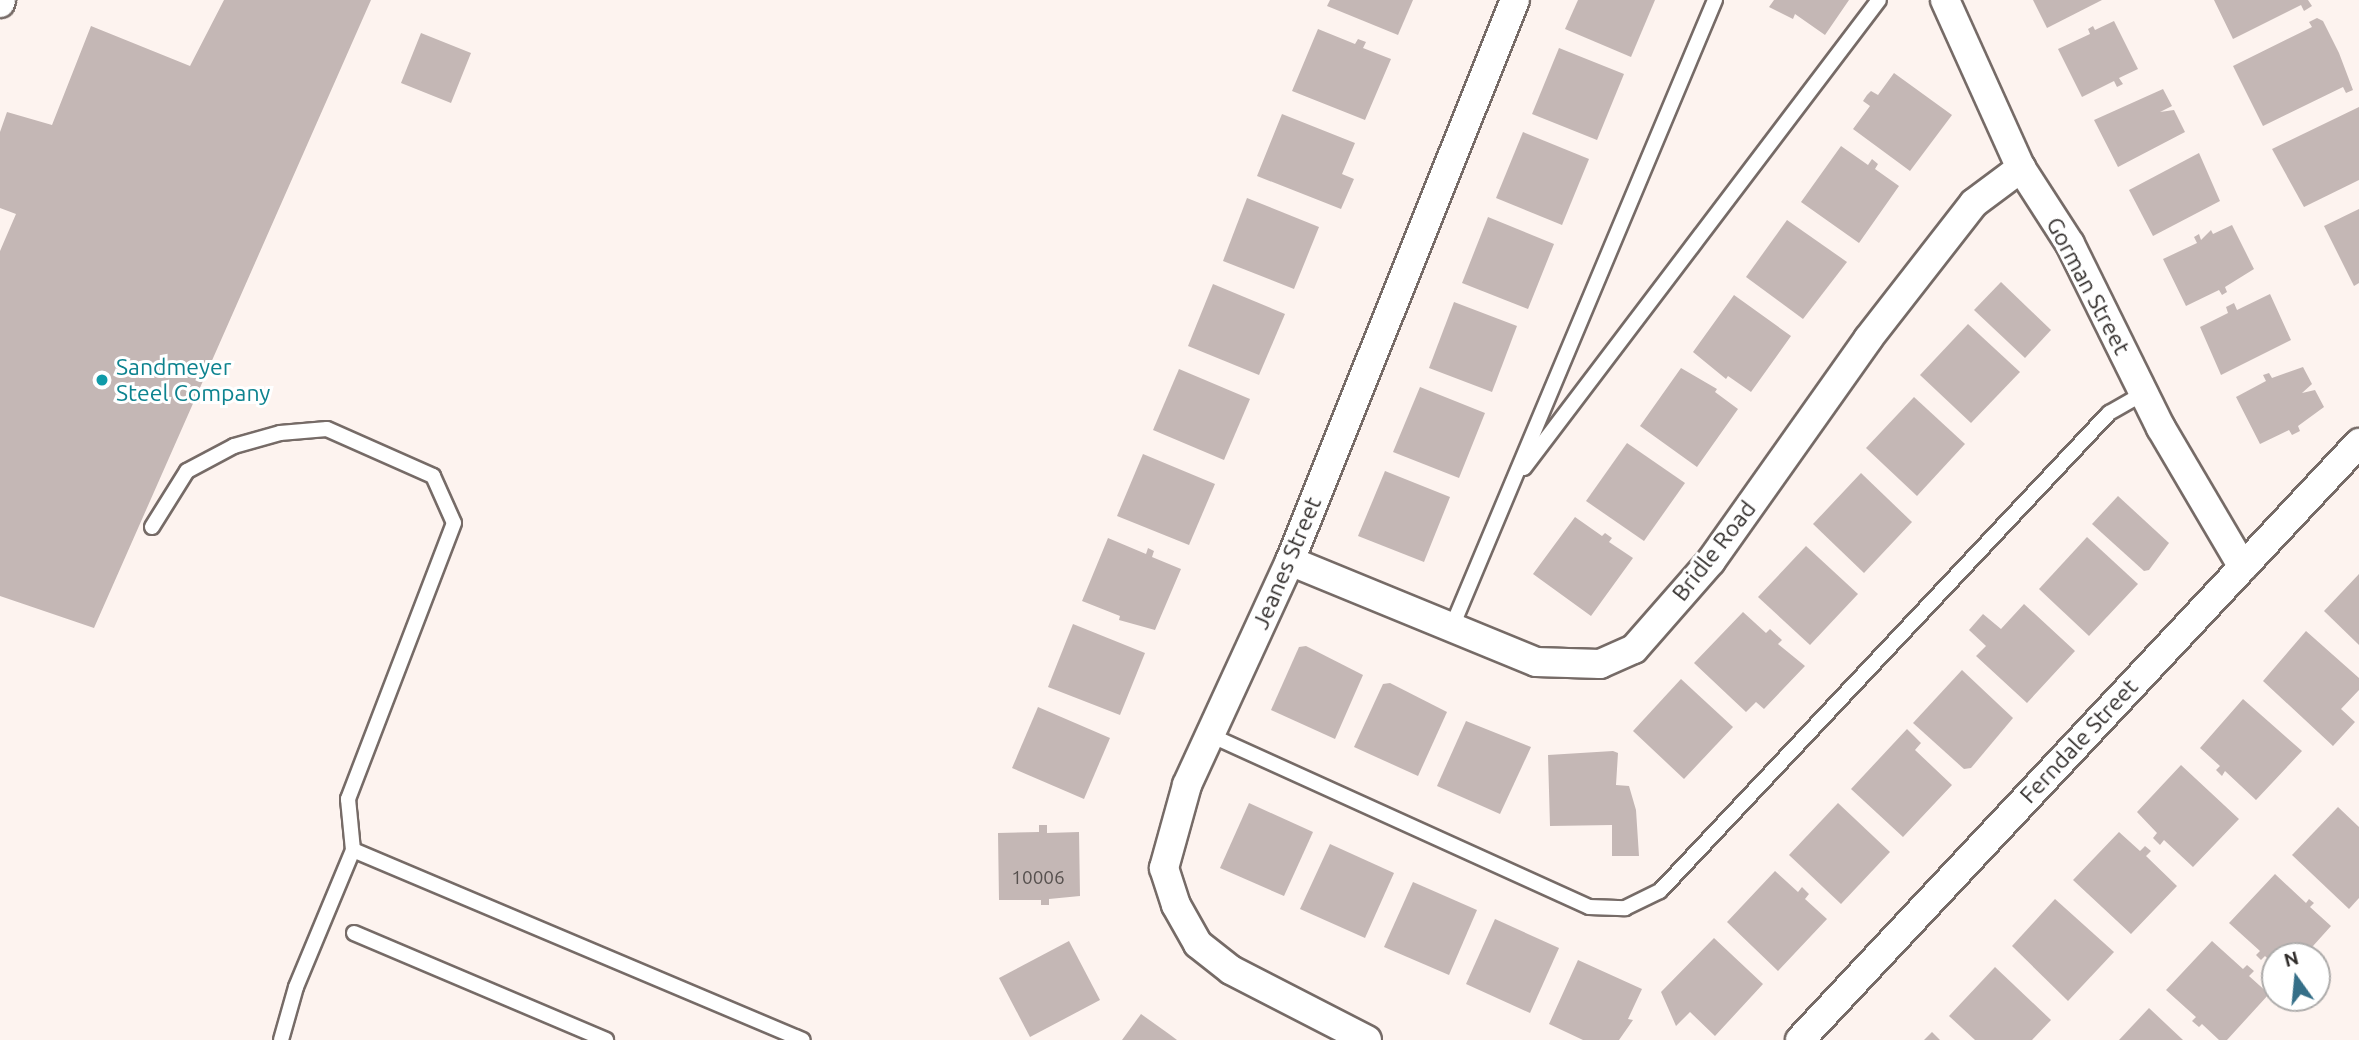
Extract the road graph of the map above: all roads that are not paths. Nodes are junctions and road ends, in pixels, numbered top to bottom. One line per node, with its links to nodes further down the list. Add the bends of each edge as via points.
1 (1515, 0): 10 (street, Jeanes Street)
2 (1715, 0): 8 (lane)
3 (1879, 0): 8 (lane)
4 (1945, 0): 5 (street, Gorman Street)
5 (2021, 167): 6 (street, Gorman Street, via 2070,244); 12 (street, Bridle Road, via 1974,203 1868,339 1711,561 1634,649 1600,664 1536,662)
6 (2144, 393): 11 (street, Gorman Street); 13 (lane, via 2109,413 1660,891 1625,908 1589,907)
7 (2359, 443): 11 (street, Ferndale Street)
8 (1511, 486): 12 (lane)
9 (152, 527): 14 (lane, via 187,471 234,446 280,433 327,429 433,476 454,523 348,799)
10 (1290, 561): 12 (street, Bridle Road); 13 (street, Jeanes Street)
11 (2243, 567): 20 (street, Ferndale Street)
12 (1451, 629)
13 (1210, 735): 19 (street, Jeanes Street, via 1187,785 1164,868 1176,905 1198,944 1231,970)
14 (354, 850): 16 (lane, via 296,987); 18 (lane)
15 (354, 933): 17 (lane)
16 (281, 1040)
17 (606, 1040)
18 (802, 1040)
19 (1367, 1040)
20 (1800, 1040)

